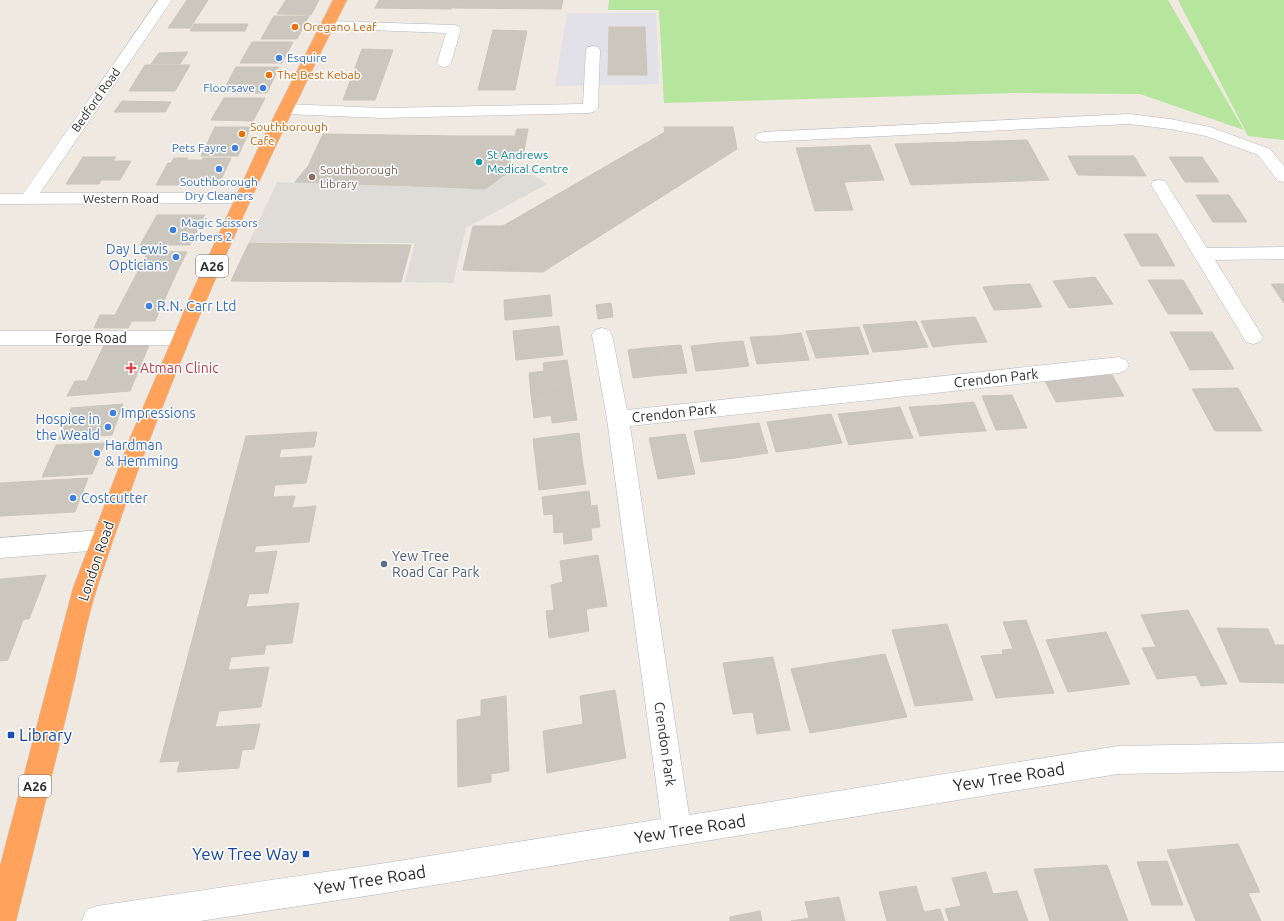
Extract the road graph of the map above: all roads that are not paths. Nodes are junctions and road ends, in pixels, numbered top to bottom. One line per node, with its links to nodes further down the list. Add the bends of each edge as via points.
1 (165, 0): 12 (street, Bedford Road)
2 (340, 0): 3 (highway, London Road / A26)
3 (326, 25): 5 (street, via 454,29); 6 (highway, London Road / A26)
4 (593, 50): 6 (street, via 590,108 382,113)
5 (444, 63)
6 (286, 109): 10 (highway, London Road / A26)
7 (763, 137): 8 (street, via 1129,119 1210,132 1258,149 1264,152)
8 (1284, 177)
9 (1159, 185): 14 (street)
10 (243, 198): 12 (street, Western Road); 18 (highway, London Road / A26)
11 (0, 199): 12 (street, Western Road)
12 (28, 199)
13 (1284, 253): 14 (street)
14 (1202, 254): 16 (street)
15 (602, 335): 20 (street)
16 (1253, 337)
17 (0, 338): 18 (street, Forge Road)
18 (181, 338): 21 (highway, London Road / A26)
19 (1118, 365): 20 (street, Crendon Park)
20 (618, 419): 24 (street, Crendon Park)
21 (102, 540): 22 (street); 25 (highway, London Road / A26, via 85,588)
22 (0, 548)
23 (1284, 757): 24 (street, Yew Tree Road, via 1118,760)
24 (677, 831): 26 (street, Yew Tree Road)
25 (1, 921)
26 (97, 921)

